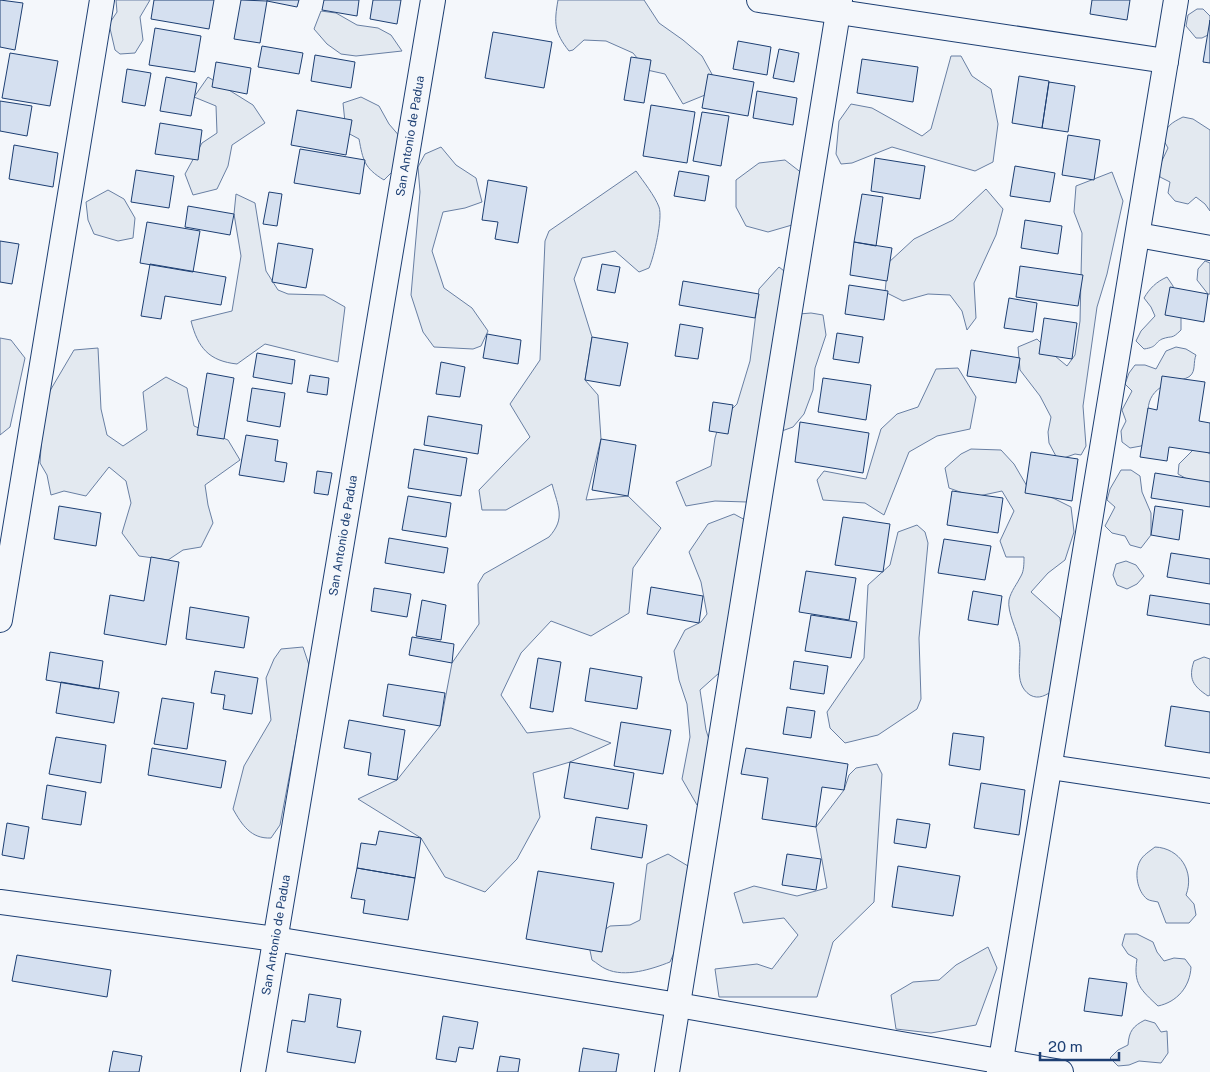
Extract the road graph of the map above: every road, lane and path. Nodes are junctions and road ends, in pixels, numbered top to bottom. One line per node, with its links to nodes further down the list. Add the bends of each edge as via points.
1 (102, 0): 9 (street)
2 (432, 0): 13 (street, San Antonio de Padua)
3 (759, 0): 5 (street)
4 (1176, 0): 6 (street)
5 (839, 6): 6 (street); 14 (street)
6 (1166, 62): 7 (street)
7 (1138, 235): 8 (street); 10 (street)
8 (1210, 248)
9 (0, 620)
10 (1050, 767): 11 (street); 15 (street)
11 (1210, 791)
12 (0, 902): 13 (street)
13 (275, 939): 14 (street); 16 (street, San Antonio de Padua)
14 (678, 1005): 15 (street); 17 (street)
15 (1000, 1067): 18 (street)
16 (254, 1072)
17 (667, 1072)
18 (1060, 1072)

